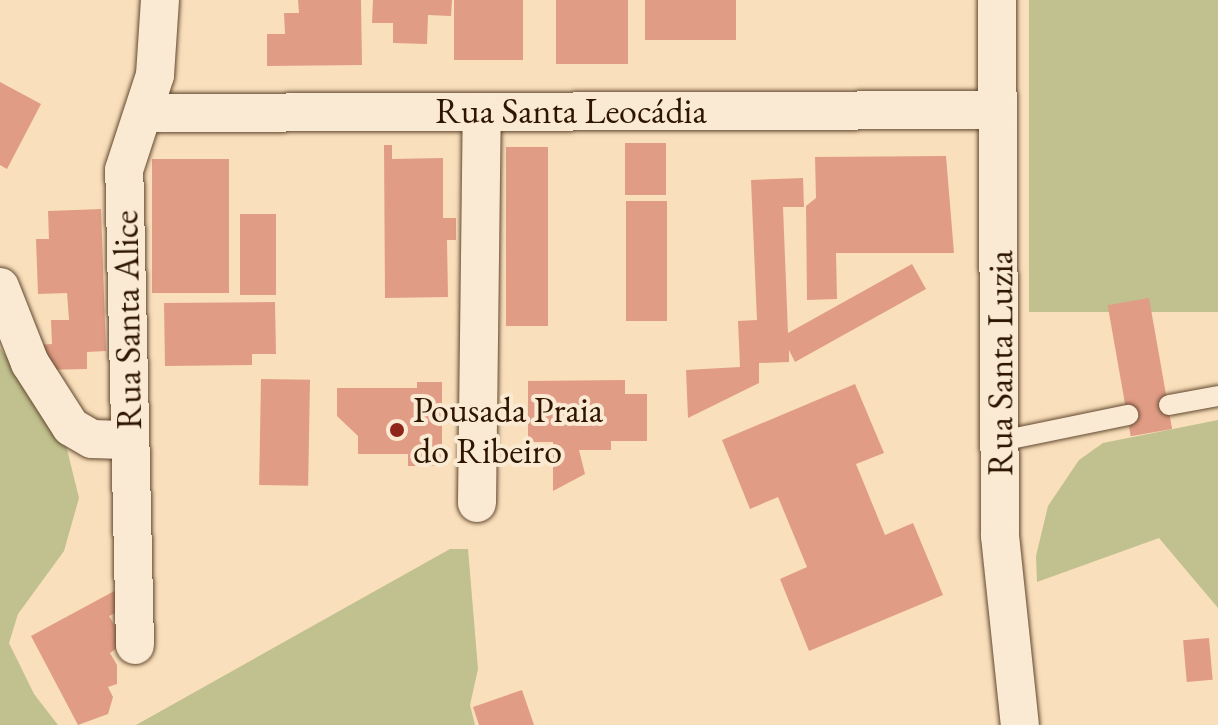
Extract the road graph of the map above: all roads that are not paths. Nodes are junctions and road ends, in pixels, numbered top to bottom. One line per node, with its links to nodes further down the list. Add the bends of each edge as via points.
1 (160, 0): 5 (street, Rua Santa Alice, via 155,75)
2 (997, 0): 3 (street, Rua Santa Luzia)
3 (998, 110): 4 (street, Rua Santa Leocádia); 11 (street, Rua Santa Luzia)
4 (482, 112): 5 (street, Rua Santa Leocádia); 12 (street)
5 (144, 113): 10 (street, Rua Santa Alice, via 124,170)
6 (0, 287): 10 (street, via 30,363 71,427 92,439)
7 (1218, 396): 8 (lane)
8 (1169, 405)
9 (1128, 415): 11 (lane)
10 (130, 440): 13 (street, Rua Santa Alice)
11 (1001, 441): 14 (street, Rua Santa Luzia, via 1004,605)
12 (477, 503)
13 (135, 645)
14 (1020, 725)

